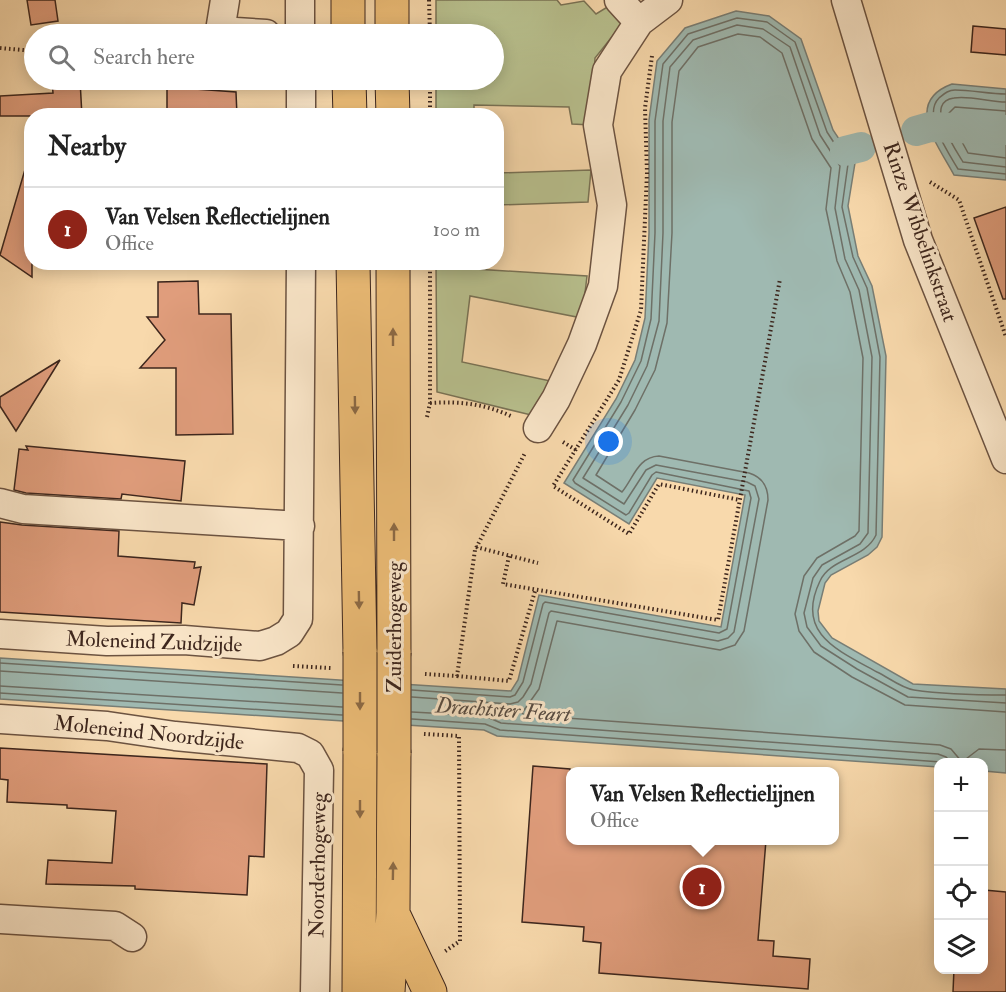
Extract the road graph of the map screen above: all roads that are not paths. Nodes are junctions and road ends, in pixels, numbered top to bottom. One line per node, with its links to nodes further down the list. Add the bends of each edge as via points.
1 (225, 0): 8 (street)
2 (300, 0): 9 (street)
3 (348, 0): 10 (main road)
4 (392, 0): 11 (main road)
5 (620, 0): 7 (street)
6 (846, 0): 22 (street, Rinze Wibbelinkstraat, via 918,240)
7 (652, 12): 21 (street, via 607,71 598,125 612,205 603,286 582,344)
8 (221, 24)
9 (300, 24)
10 (348, 24)
11 (392, 24)
12 (301, 90): 15 (street)
13 (349, 90): 16 (main road)
14 (393, 90): 17 (main road)
15 (301, 108)
16 (350, 108)
17 (393, 108)
18 (301, 270): 24 (street)
19 (353, 270): 32 (main road, Zuiderhogeweg, one-way to 32, bridge, via 360,651)
20 (393, 270): 28 (main road, Zuiderhogeweg, one-way to 20, bridge)
21 (538, 428)
22 (1006, 459)
23 (0, 502): 24 (street, via 23,509)
24 (300, 526): 25 (street, Moleneind Zuidzijde, via 298,619 290,633 276,641 260,646)
25 (0, 633)
26 (0, 719): 27 (street, Moleneind Noordzijde, via 107,726)
27 (298, 748): 31 (street, Noorderhogeweg, via 310,754 319,770)
28 (393, 913): 33 (main road, Zuiderhogeweg); 34 (main road)
29 (0, 919): 30 (street, via 115,926)
30 (132, 937)
31 (316, 983)
32 (359, 992)
33 (388, 992)
34 (430, 992)

